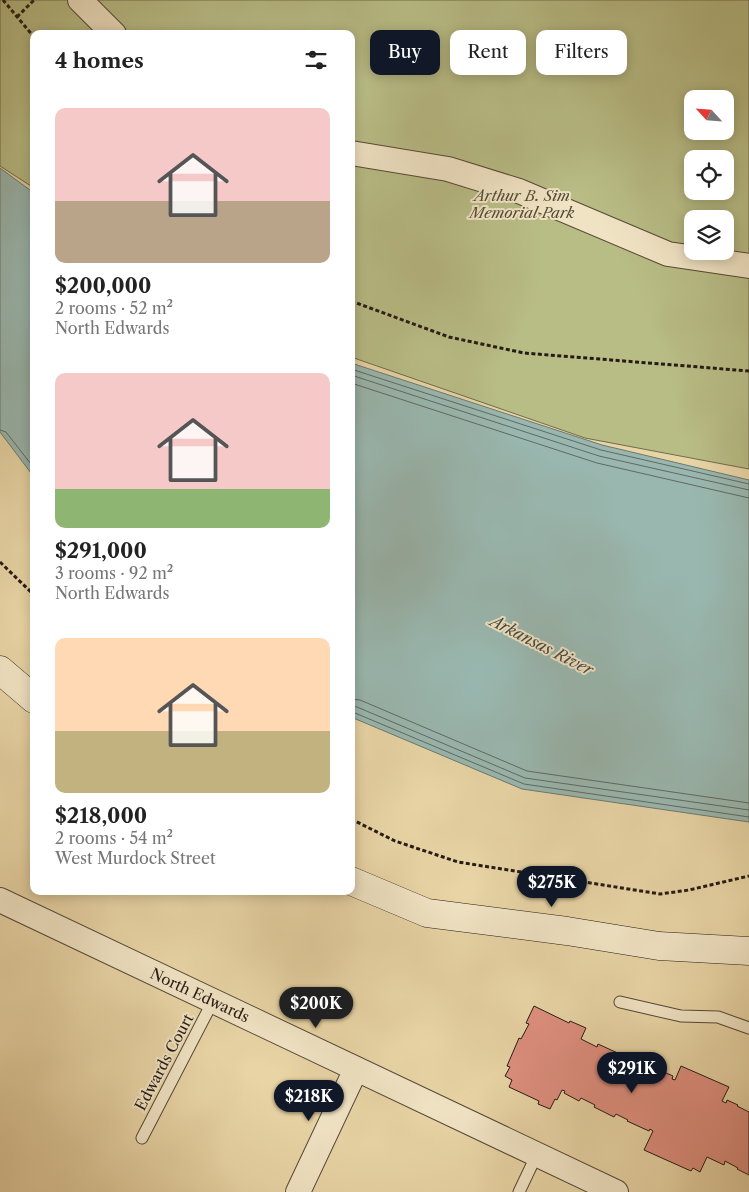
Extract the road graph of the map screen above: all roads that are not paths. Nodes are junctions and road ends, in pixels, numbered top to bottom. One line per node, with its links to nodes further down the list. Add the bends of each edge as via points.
1 (80, 0): 2 (street)
2 (110, 30)
3 (355, 154): 4 (street, via 448,169 519,192 668,254)
4 (749, 266)
5 (0, 670): 6 (main road)
6 (30, 696)
7 (355, 883): 9 (main road, via 427,913 659,946)
8 (0, 900): 10 (street, North Edwards)
9 (749, 951)
10 (213, 1001): 13 (street, North Edwards); 14 (lane, Edwards Court)
11 (620, 1002): 12 (lane, via 681,1016 718,1017)
12 (749, 1028)
13 (356, 1068): 15 (street, North Edwards); 16 (street)
14 (142, 1138)
15 (537, 1154): 17 (lane); 18 (street, North Edwards)
16 (298, 1192)
17 (519, 1192)
18 (616, 1192)

